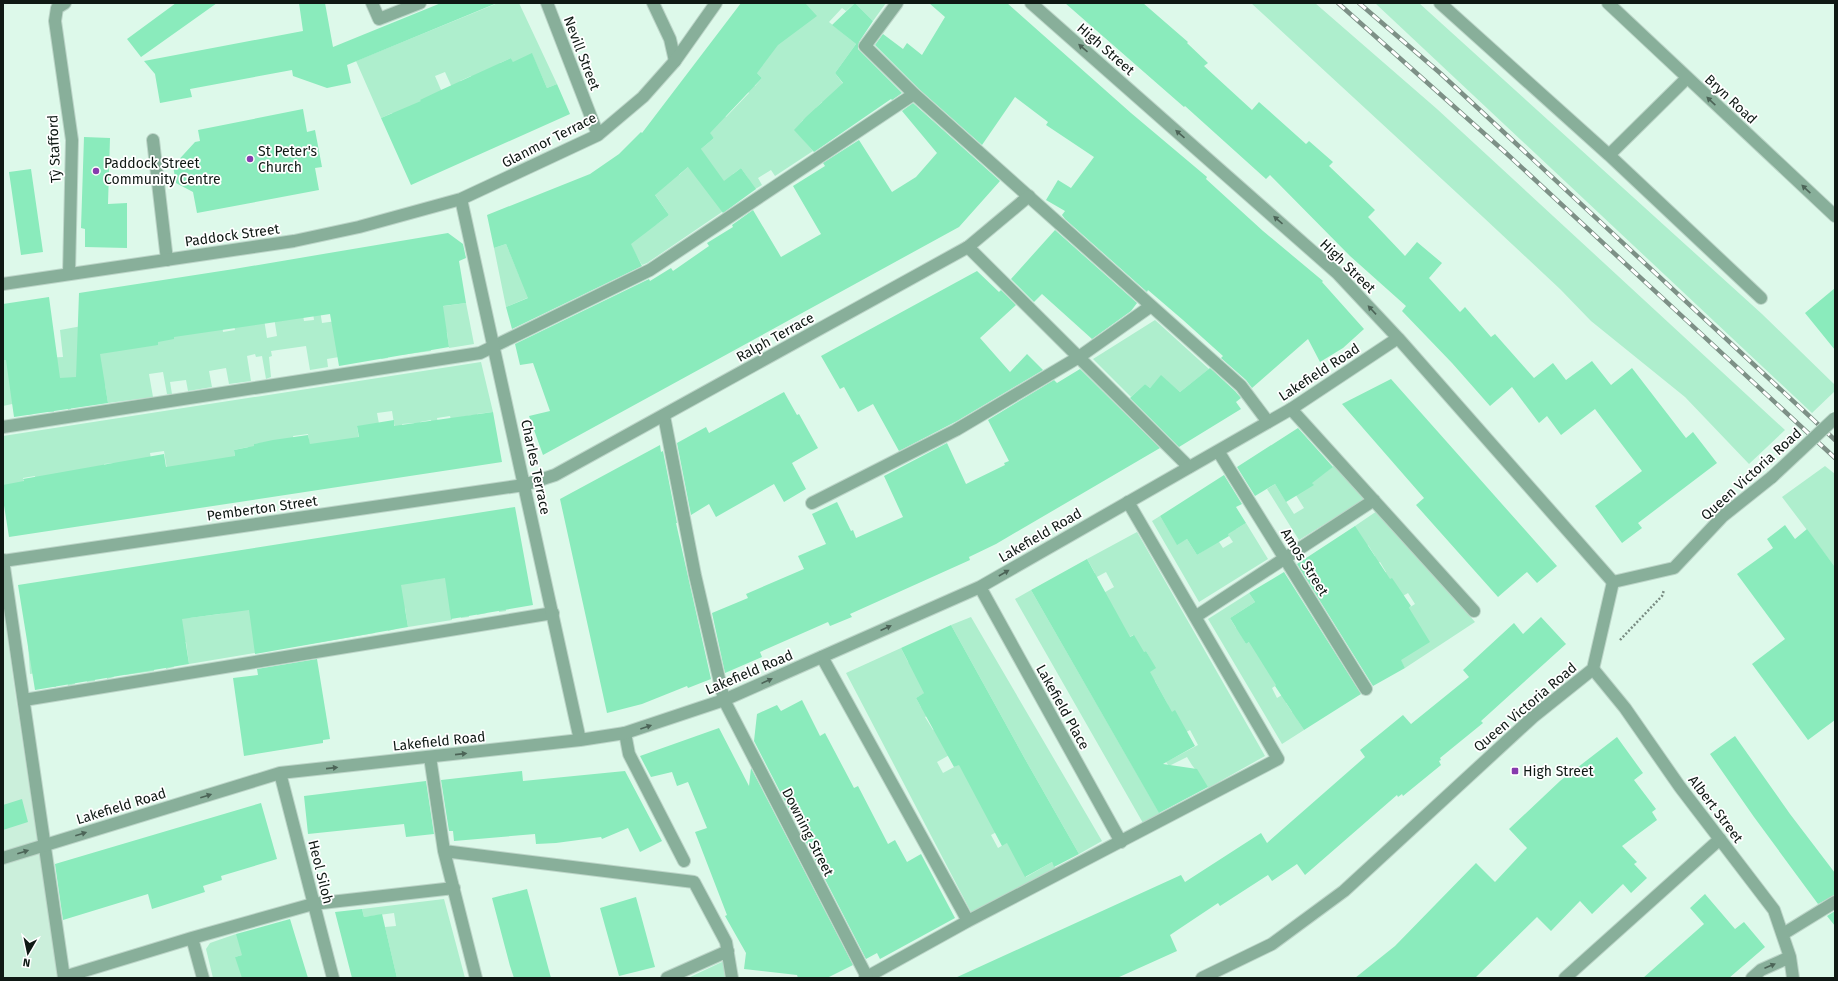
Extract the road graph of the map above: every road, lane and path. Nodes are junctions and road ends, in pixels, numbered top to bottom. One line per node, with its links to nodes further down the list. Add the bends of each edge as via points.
1 (65, 3): 22 (street, Tŷ Stafford, via 57,8 55,21 72,140)
2 (372, 3): 3 (street, via 379,19)
3 (420, 3)
4 (547, 3): 14 (street, Nevill Street)
5 (653, 3): 11 (street, via 670,39)
6 (716, 3): 11 (street, Glanmor Terrace)
7 (897, 3): 13 (street, via 865,46)
8 (1031, 3): 26 (street, High Street, one-way to 8, via 1337,273)
9 (1440, 3): 16 (street)
10 (1608, 3): 12 (street, Bryn Road)
11 (675, 61): 14 (street, Glanmor Terrace, via 643,97)
12 (1687, 78): 16 (street); 19 (street, Bryn Road, one-way to 12)
13 (914, 94): 17 (street); 27 (street, via 650,270)
14 (598, 135): 18 (street, Glanmor Terrace)
15 (153, 140): 21 (street)
16 (1609, 155): 24 (street)
17 (1029, 196): 20 (street, Ralph Terrace); 25 (street)
18 (461, 199): 21 (street, Paddock Street, via 359,227 294,241); 27 (street, Charles Terrace)
19 (1835, 216)
20 (968, 247): 28 (street); 30 (street, Ralph Terrace)
21 (167, 260): 22 (street, Paddock Street)
22 (69, 274): 23 (street, Paddock Street)
23 (3, 284)
24 (1761, 298)
25 (1151, 306): 28 (street); 32 (street, via 1241,386)
26 (1398, 338): 29 (street, Lakefield Road); 43 (street, High Street)
27 (494, 346): 33 (street, via 480,353); 36 (street, Charles Terrace)
28 (1079, 357): 35 (street); 39 (street, via 956,430)
29 (1291, 409): 32 (street, Lakefield Road); 37 (street)
30 (664, 416): 36 (street, Ralph Terrace, via 555,475); 53 (street, Downing Street, via 695,575)
31 (1835, 418): 42 (street, Queen Victoria Road, bridge, via 1772,477 1723,516)
32 (1268, 422): 34 (street, Lakefield Road)
33 (3, 427)
34 (1218, 451): 35 (street, Lakefield Road); 40 (street, Amos Street)
35 (1189, 467): 38 (street, Lakefield Road)
36 (524, 486): 41 (street, Pemberton Street); 46 (street, Charles Terrace)
37 (1374, 500): 40 (street); 45 (street)
38 (1128, 502): 44 (street, Lakefield Road, one-way to 38); 47 (street)
39 (812, 503)
40 (1285, 558): 47 (street); 51 (street, Amos Street)
41 (3, 561): 52 (street)
42 (1674, 568): 43 (street); 48 (path, via 1662,596)
43 (1613, 582): 50 (street, Queen Victoria Road)
44 (980, 587): 49 (street, Lakefield Road, one-way to 44); 59 (street, Lakefield Place)
45 (1474, 611)
46 (553, 613): 52 (street); 55 (street, Charles Terrace)
47 (1195, 617): 59 (street, via 1278,759)
48 (1619, 642)
49 (822, 657): 53 (street, Lakefield Road, one-way to 49); 67 (street)
50 (1593, 669): 58 (street, Albert Street, via 1625,708); 79 (street, Queen Victoria Road, via 1533,717 1344,891 1272,944)
51 (1366, 688)
52 (24, 700): 60 (street)
53 (724, 700): 54 (street, Lakefield Road, one-way to 53); 78 (street, Downing Street)
54 (625, 734): 55 (street, Lakefield Road); 63 (street, via 629,754)
55 (580, 740): 56 (street, Lakefield Road, one-way to 55)
56 (430, 757): 57 (street, Lakefield Road, one-way to 56); 61 (street)
57 (280, 774): 60 (street, Lakefield Road, one-way to 57); 66 (street, Heol Siloh)
58 (1720, 839): 68 (street, Albert Street, via 1774,910); 80 (street)
59 (1121, 842): 67 (street)
60 (44, 845): 62 (street, Lakefield Road, one-way to 60); 72 (street)
61 (444, 851): 64 (street); 70 (street, via 694,882 726,942)
62 (3, 858)
63 (684, 861)
64 (454, 888): 66 (street); 75 (street)
65 (1835, 902): 68 (street)
66 (314, 904): 69 (street); 74 (street, Heol Siloh)
67 (968, 921): 78 (street)
68 (1782, 934): 71 (street, Albert Street)
69 (192, 938): 72 (street); 73 (street)
70 (728, 951): 76 (street); 77 (street)
71 (1790, 957): 81 (street, one-way to 71, via 1760,970); 82 (street, Albert Street)
72 (64, 977)
73 (203, 978)
74 (332, 978)
75 (476, 978)
76 (667, 978)
77 (732, 978)
78 (866, 978)
79 (1202, 978)
80 (1564, 978)
81 (1752, 978)
82 (1793, 978)

